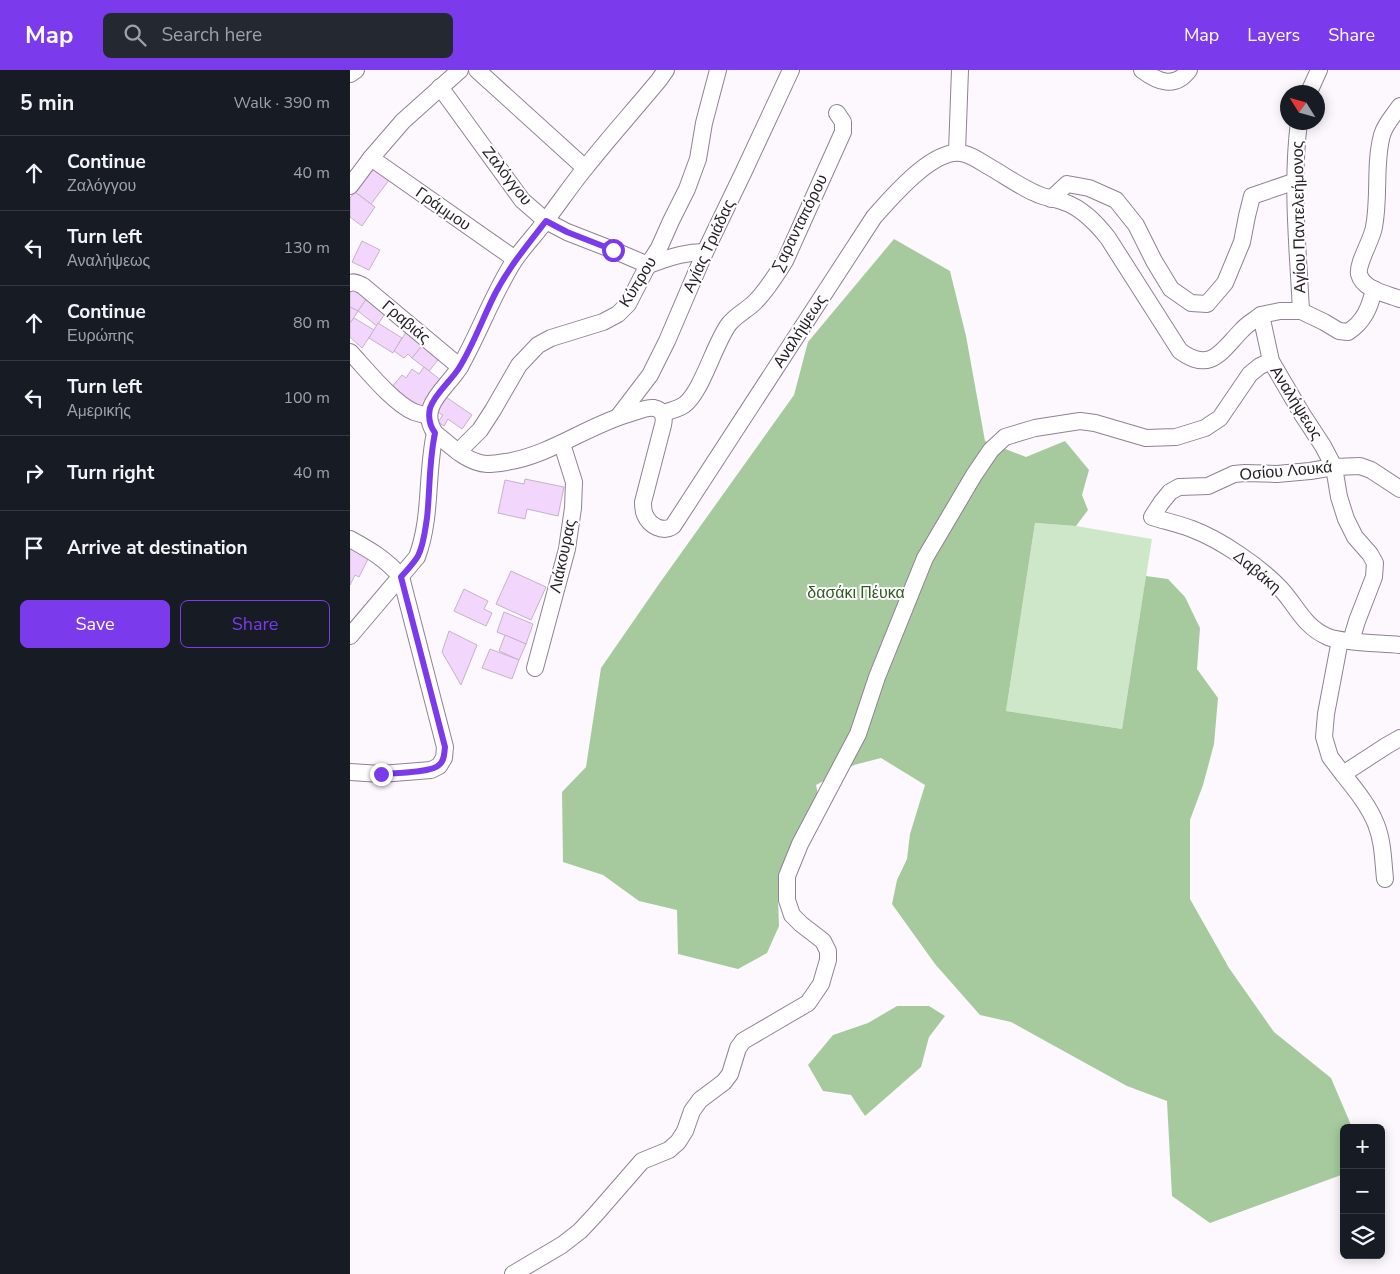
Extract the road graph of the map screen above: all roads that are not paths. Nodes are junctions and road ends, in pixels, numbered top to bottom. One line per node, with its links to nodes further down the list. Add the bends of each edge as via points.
1 (356, 70): 11 (street)
2 (460, 70): 14 (street)
3 (477, 70): 20 (street)
4 (666, 70): 20 (street)
5 (718, 70): 27 (street, Κύπρου, via 698,159 687,189)
6 (791, 70): 25 (street, Αγίας Τριάδας)
7 (960, 70): 18 (street)
8 (1142, 70): 12 (street, via 1161,81)
9 (1189, 70): 12 (street, via 1184,77)
10 (1319, 70): 13 (street)
11 (350, 74)
12 (1175, 76)
13 (1312, 85)
14 (440, 88): 19 (street, via 403,120); 24 (street, Ζαλόγγου, via 522,200)
15 (1400, 106): 29 (street, via 1383,133 1374,228 1359,267 1365,283)
16 (837, 113): 36 (street, Σαρανταπόρου, via 843,122 842,132 785,261 754,304 729,324 686,404)
17 (1299, 130): 21 (street, Αγίου Παντελεήμονος)
18 (957, 152): 23 (street, via 975,158 1036,194); 36 (street, Αναλήψεως, via 939,158 913,176 874,217 674,526 669,529 659,528 648,519 643,502 664,425)
19 (371, 158): 22 (street); 26 (street, Γράμμου)
20 (585, 168): 24 (street)
21 (1296, 180): 23 (street, via 1252,196 1242,242 1224,283 1207,304 1191,303 1170,289 1136,225 1116,200 1089,188 1067,184); 31 (street, Αγίου Παντελεήμονος)
22 (350, 186)
23 (1051, 199): 32 (street, via 1077,208 1099,227 1180,351 1188,357 1210,360 1226,348 1242,329)
24 (546, 221): 26 (street); 27 (street, Ζαλόγγου)
25 (705, 252): 27 (street, via 678,254); 38 (street, Αγίας Τριάδας, via 650,375)
26 (516, 259): 35 (street, via 495,293)
27 (648, 265): 41 (street, Κύπρου, via 628,304 618,314 598,324 551,338 526,356 480,430)
28 (350, 284): 35 (street, Γραβιάς, via 358,283 370,292)
29 (1374, 289): 30 (street); 31 (street, via 1362,320 1348,332 1339,331)
30 (1400, 299)
31 (1301, 311): 32 (street, via 1280,311)
32 (1261, 316): 34 (street, Αναλήψεως)
33 (350, 352): 37 (street, via 395,400 414,412)
34 (1270, 362): 42 (street, Αναλήψεως); 55 (street, via 1250,374 1220,418 1205,428 1176,437 1146,438 1080,421 1035,428 1005,437 991,450 925,558 877,677 858,734 786,876 787,900 792,915 823,941 828,950 821,984 808,1003 743,1041 730,1074 700,1100 678,1142 669,1150 642,1161 580,1231)
35 (460, 367): 37 (street, via 434,400)
36 (663, 413): 38 (street, via 653,408)
37 (429, 415): 39 (street)
38 (618, 417): 40 (street)
39 (435, 433): 41 (street); 46 (street, via 422,545 418,557)
40 (562, 444): 41 (street, via 520,460 494,464 477,462); 50 (street, Λιάκουρας, via 574,482 573,508 567,550)
41 (458, 452)
42 (1334, 466): 43 (street, Οσίου Λουκά, via 1360,466); 44 (street, Οσίου Λουκά, via 1277,474 1234,474 1208,486 1179,487 1170,492); 48 (street, Αναλήψεως, via 1346,519 1375,563 1374,577 1357,621)
43 (1400, 489)
44 (1152, 517): 48 (street, Δαβάκη, via 1193,529 1226,546 1281,589 1313,628 1328,637)
45 (350, 539): 46 (street, via 376,553)
46 (401, 577): 47 (street); 52 (street, via 445,747 444,758 432,770 381,774)
47 (350, 636)
48 (1345, 640): 49 (street); 53 (street, via 1326,714 1324,736 1330,757)
49 (1400, 645)
50 (535, 668)
51 (1400, 738): 53 (street)
52 (350, 772)
53 (1343, 774): 54 (street, via 1376,823)
54 (1385, 879)
55 (513, 1274)

